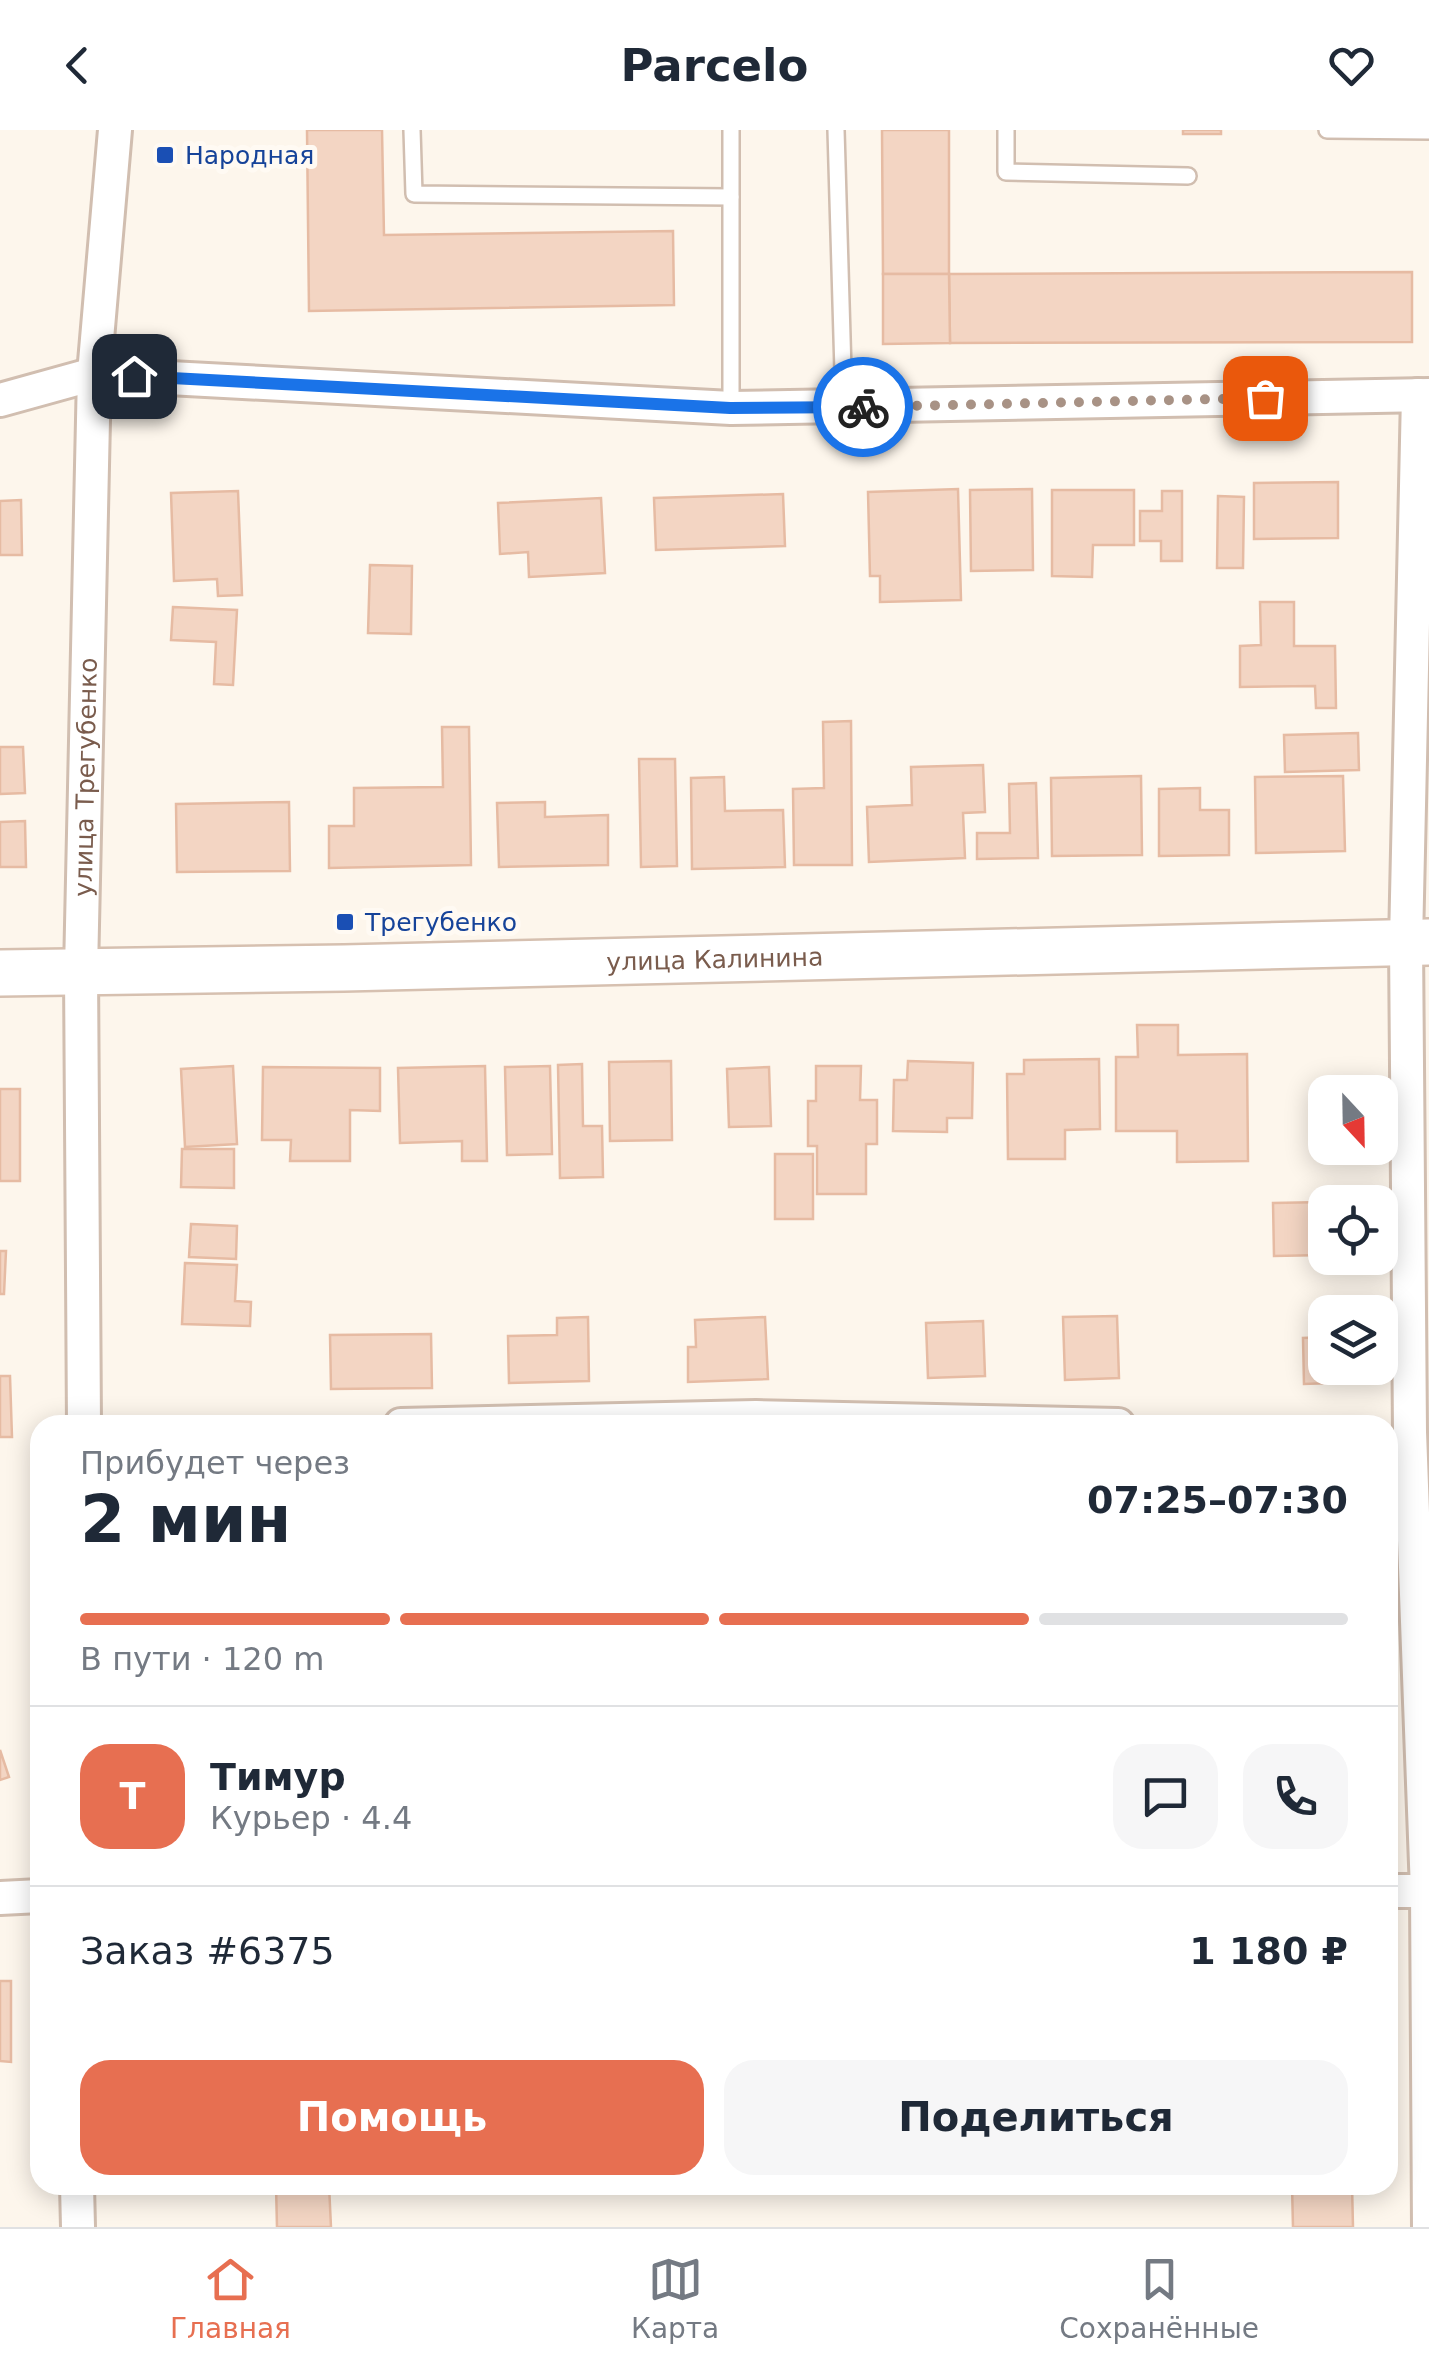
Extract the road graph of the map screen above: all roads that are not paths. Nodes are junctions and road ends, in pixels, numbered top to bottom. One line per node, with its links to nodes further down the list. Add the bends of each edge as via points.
1 (114, 130): 10 (street, улица Трегубенко)
2 (412, 130): 9 (lane, via 414,194)
3 (731, 130): 9 (lane)
4 (836, 130): 13 (lane)
5 (1006, 130): 8 (lane, via 1006,172)
6 (1328, 130): 7 (lane)
7 (1429, 130)
8 (1188, 176)
9 (731, 197): 14 (lane)
10 (94, 374): 12 (street); 14 (street); 16 (street, улица Трегубенко)
11 (1424, 395): 13 (street); 15 (street)
12 (0, 400)
13 (844, 407): 14 (street)
14 (730, 408)
15 (1417, 942): 16 (street, улица Калинина); 19 (street)
16 (80, 971): 17 (street, улица Калинина); 18 (street, улица Трегубенко)
17 (0, 972)
18 (84, 1415)
19 (1399, 1432): 21 (street)
20 (1398, 1891): 21 (street)
21 (1428, 1891): 26 (street)
22 (30, 1896): 23 (street)
23 (0, 1898)
24 (78, 2195): 25 (street)
25 (78, 2227)
26 (1429, 2227)

